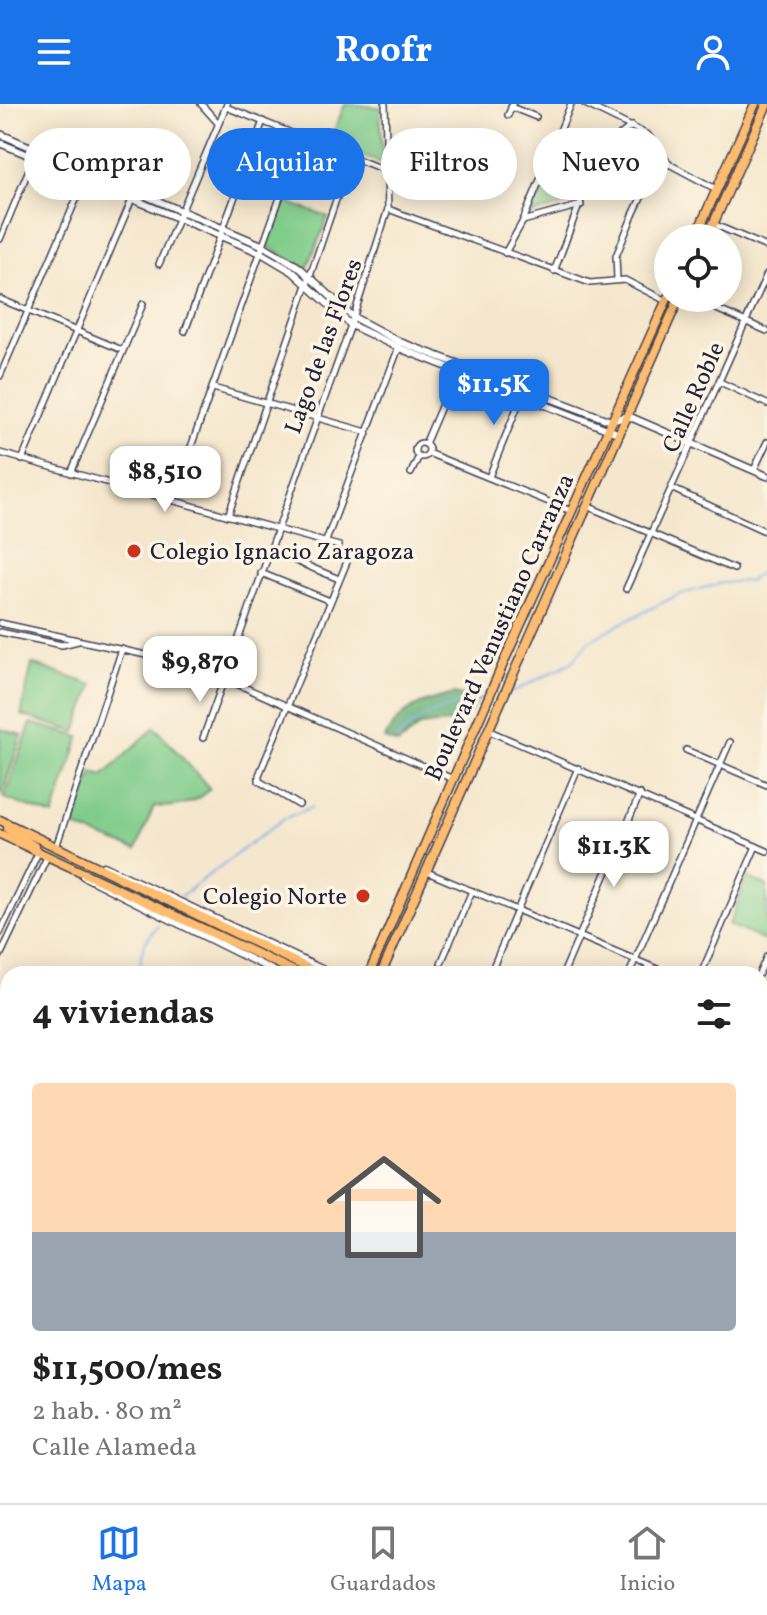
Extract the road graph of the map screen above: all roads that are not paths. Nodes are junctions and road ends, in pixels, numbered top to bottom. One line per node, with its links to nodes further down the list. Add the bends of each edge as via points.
1 (201, 104): 12 (street)
2 (385, 104): 15 (street, Lago de las Flores)
3 (571, 104): 16 (street)
4 (585, 104): 13 (street)
5 (755, 104): 24 (main road)
6 (767, 104): 38 (main road)
7 (226, 105): 11 (street); 12 (street)
8 (512, 106): 9 (street); 10 (street)
9 (508, 115)
10 (536, 117)
11 (263, 121): 14 (street); 39 (street)
12 (218, 123): 35 (street)
13 (632, 126): 17 (street); 22 (street, via 652,138)
14 (281, 128)
15 (385, 128)
16 (562, 128)
17 (629, 128)
18 (0, 134): 20 (street)
19 (0, 143): 21 (street)
20 (24, 147)
21 (24, 150)
22 (669, 164): 24 (street); 48 (street, via 653,172 616,256)
23 (24, 180): 41 (street)
24 (717, 190): 37 (main road)
25 (533, 198): 36 (street)
26 (76, 200): 53 (street)
27 (132, 200): 59 (street)
28 (146, 200): 35 (street)
29 (280, 200): 43 (street)
30 (336, 200): 49 (street)
31 (388, 200): 34 (street, Lago de las Flores)
32 (584, 200): 33 (street)
33 (582, 205): 36 (street); 46 (street)
34 (388, 209): 44 (street); 57 (street, Lago de las Flores)
35 (180, 214): 39 (street); 45 (street)
36 (523, 221): 44 (street)
37 (701, 224)
38 (713, 224)
39 (222, 232): 43 (street); 60 (street)
40 (742, 236): 42 (street)
41 (0, 239)
42 (767, 247)
43 (262, 250): 49 (street); 68 (street)
44 (505, 253): 46 (street)
45 (159, 264)
46 (554, 271): 48 (street, via 590,283)
47 (767, 274): 58 (street, Calle Roble)
48 (617, 279): 50 (street)
49 (308, 280): 57 (street); 71 (street)
50 (654, 293)
51 (0, 299): 53 (street)
52 (143, 304): 63 (street)
53 (28, 311): 59 (street); 66 (street)
54 (661, 312): 77 (main road, Boulevard Venustiano Carranza)
55 (673, 312): 75 (main road, Boulevard Venustiano Carranza)
56 (724, 312): 58 (street)
57 (352, 321): 62 (street); 76 (street, Lago de las Flores)
58 (746, 321): 61 (street); 67 (street, Calle Roble)
59 (76, 331): 63 (street); 86 (street)
60 (185, 331)
61 (767, 331)
62 (400, 345): 64 (street); 65 (street); 78 (street)
63 (122, 350): 88 (street)
64 (459, 364): 65 (street); 69 (street)
65 (456, 371): 70 (street); 82 (street)
66 (0, 376)
67 (720, 382): 72 (street); 81 (street, Calle Roble)
68 (213, 388): 71 (street); 93 (street)
69 (525, 388): 70 (street); 73 (street)
70 (522, 396): 74 (street); 91 (street)
71 (266, 404): 76 (street); 96 (street)
72 (767, 404)
73 (577, 408): 74 (street); 77 (street)
74 (574, 416): 77 (street)
75 (628, 416): 77 (street); 79 (main road, Boulevard Venustiano Carranza); 81 (street)
76 (317, 419): 78 (street); 97 (street, Lago de las Flores)
77 (610, 425): 79 (street); 95 (main road, Boulevard Venustiano Carranza)
78 (367, 432): 100 (street)
79 (620, 434): 94 (main road, Boulevard Venustiano Carranza)
80 (767, 442): 87 (street)
81 (693, 443): 87 (street); 92 (street, Calle Roble)
82 (425, 444): 84 (street); 85 (street, via 415,448)
83 (0, 453): 86 (street)
84 (428, 453): 85 (street); 91 (street)
85 (419, 456): 89 (street)
86 (22, 460): 88 (street)
87 (754, 470): 90 (street)
88 (71, 473): 93 (street)
89 (411, 473)
90 (767, 476)
91 (489, 477): 95 (street)
92 (673, 489): 98 (street); 99 (street, Calle Roble)
93 (172, 500): 96 (street)
94 (587, 506): 99 (street); 115 (main road, Boulevard Venustiano Carranza)
95 (571, 511): 121 (main road, Boulevard Venustiano Carranza)
96 (228, 516): 97 (street)
97 (276, 529): 100 (street); 102 (street, Lago de las Flores)
98 (767, 532)
99 (652, 533): 104 (street); 107 (street, Calle Roble)
100 (326, 541): 101 (street)
101 (339, 546)
102 (269, 550): 105 (street, Lago de las Flores); 106 (street)
103 (349, 557): 106 (street)
104 (734, 569)
105 (261, 573): 108 (street); 113 (street, Lago de las Flores)
106 (339, 579): 108 (street)
107 (626, 589)
108 (330, 601): 114 (street)
109 (0, 623): 111 (street)
110 (0, 632): 111 (street, via 62,645)
111 (79, 640): 112 (street)
112 (122, 649): 113 (street, via 196,666); 129 (street)
113 (224, 679): 114 (street); 116 (street, Lago de las Flores)
114 (286, 705): 121 (street); 124 (street, via 259,781)
115 (486, 730): 120 (street); 134 (main road, Boulevard Venustiano Carranza)
116 (203, 738)
117 (730, 742): 119 (street)
118 (686, 750): 119 (street)
119 (720, 764): 122 (street); 125 (street)
120 (578, 768): 123 (street); 136 (street)
121 (453, 779): 147 (main road, Boulevard Venustiano Carranza)
122 (767, 785)
123 (640, 794): 125 (street); 139 (street)
124 (299, 805)
125 (696, 817): 128 (street); 141 (street)
126 (0, 821): 129 (main road); 131 (main road)
127 (0, 834): 131 (main road)
128 (756, 846): 130 (street); 153 (street)
129 (55, 848): 132 (main road)
130 (767, 851)
131 (42, 855): 133 (main road); 137 (street); 140 (street)
132 (74, 857): 138 (main road); 146 (street, via 112,869)
133 (78, 871): 138 (main road); 143 (street)
134 (426, 871): 135 (street); 148 (main road, Boulevard Venustiano Carranza)
135 (472, 891): 136 (street); 142 (street)
136 (516, 910): 139 (street); 149 (street)
137 (0, 933)
138 (228, 935): 144 (main road); 145 (main road)
139 (578, 936): 141 (street); 150 (street)
140 (0, 956)
141 (634, 960): 151 (street); 152 (street)
142 (441, 963)
143 (255, 966)
144 (285, 966)
145 (301, 966)
146 (315, 966)
147 (372, 966)
148 (384, 966)
149 (493, 966)
150 (566, 966)
151 (632, 966)
152 (649, 966)
153 (704, 966)

